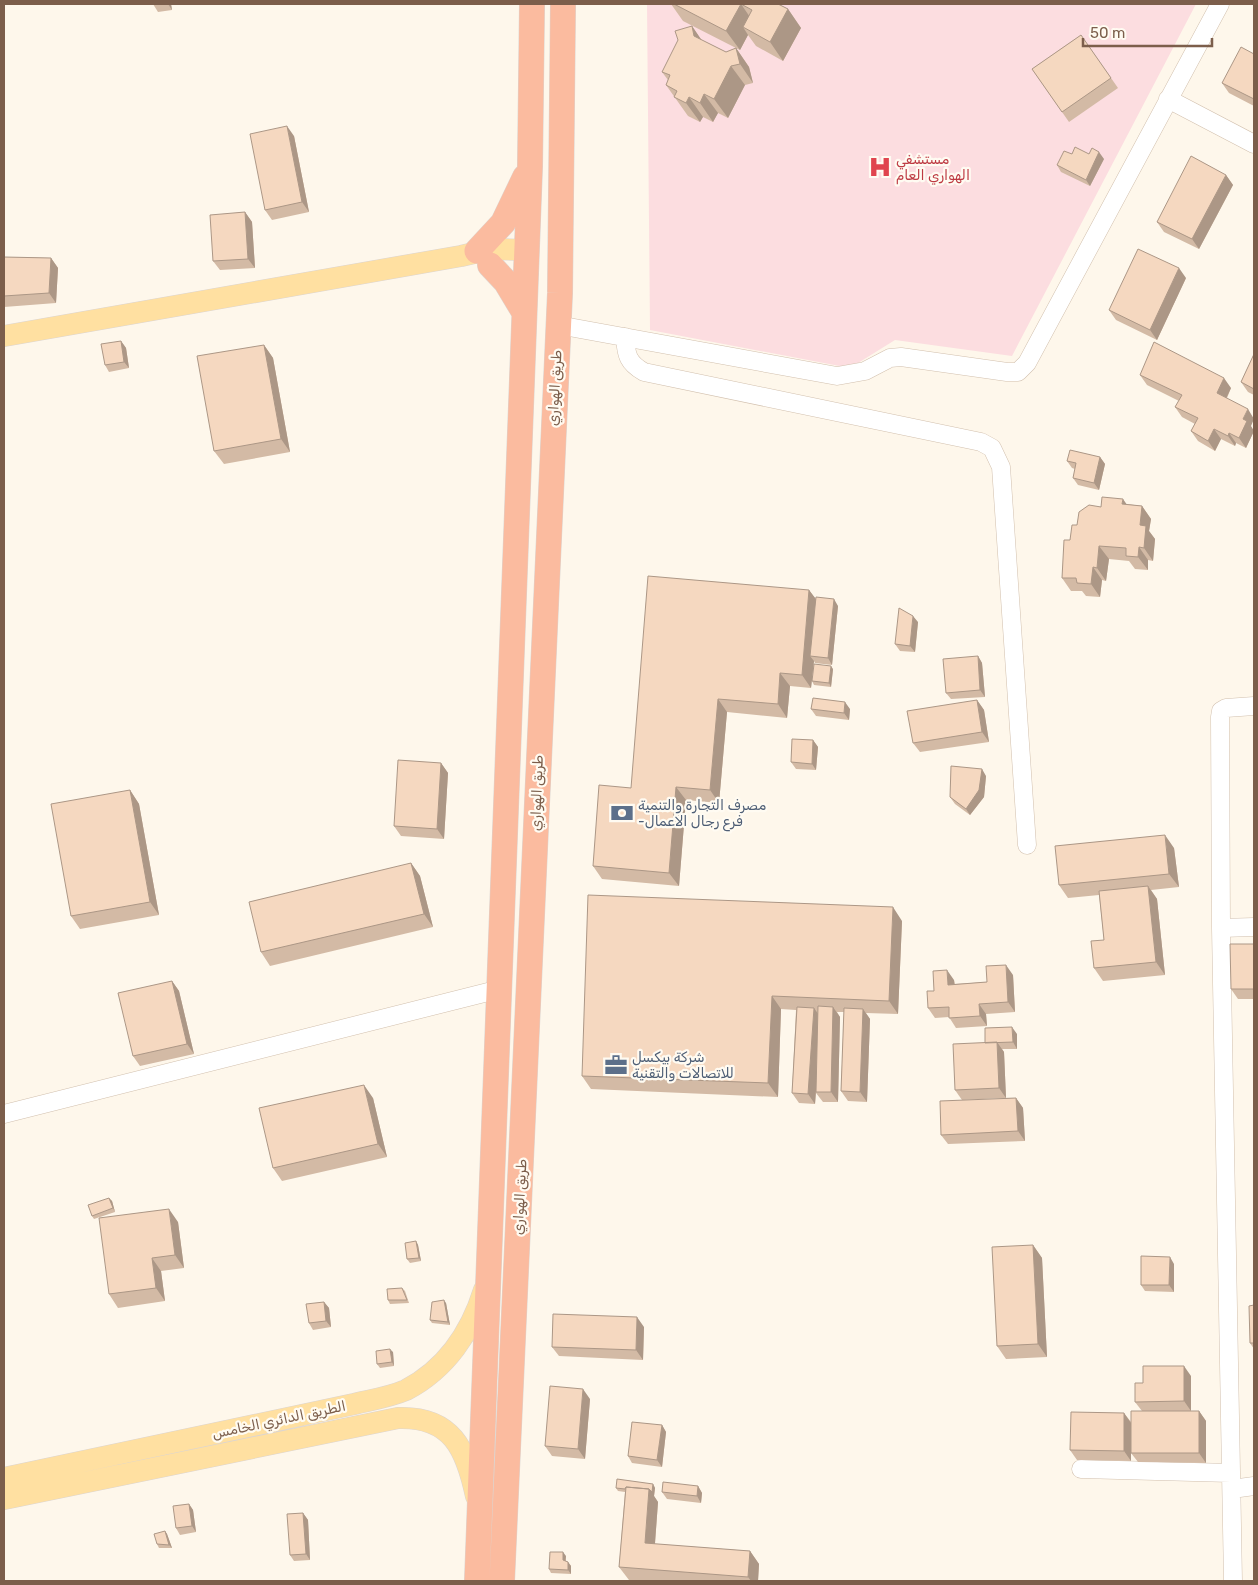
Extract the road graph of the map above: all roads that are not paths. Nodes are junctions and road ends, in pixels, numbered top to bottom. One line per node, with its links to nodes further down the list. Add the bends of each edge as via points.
1 (532, 4): 6 (highway)
2 (563, 4): 10 (highway, طريق الهواري)
3 (1220, 4): 4 (street)
4 (1168, 99): 5 (street); 12 (street, via 1027,363 1018,372 901,357 837,376)
5 (1254, 144)
6 (530, 166): 7 (highway, via 503,223); 8 (highway)
7 (476, 258): 8 (main road); 9 (highway, via 506,282); 11 (main road)
8 (526, 260): 9 (highway)
9 (524, 312): 14 (highway)
10 (558, 326): 12 (street); 15 (highway, طريق الهواري)
11 (4, 336)
12 (625, 337): 16 (street, via 626,356 632,365 644,372 981,442 992,448 1001,467)
13 (1254, 706): 18 (street, via 1226,708 1220,717)
14 (506, 836): 15 (highway); 19 (highway)
15 (535, 838): 29 (highway, طريق الهواري)
16 (1028, 845)
17 (1254, 927): 18 (street)
18 (1222, 928): 24 (street)
19 (500, 989): 20 (street); 21 (highway)
20 (4, 1114)
21 (487, 1270): 23 (main road, الطريق الدائري الخامس, via 479,1307 462,1341 436,1369 405,1390 354,1404); 27 (highway)
22 (1080, 1469): 24 (street)
23 (4, 1478)
24 (1231, 1481): 25 (street); 30 (street)
25 (1254, 1486)
26 (4, 1500): 27 (main road, الطريق الدائري الخامس, via 398,1418 413,1418 434,1423 457,1442 466,1460)
27 (479, 1512): 28 (highway)
28 (477, 1581)
29 (502, 1581)
30 (1233, 1581)

